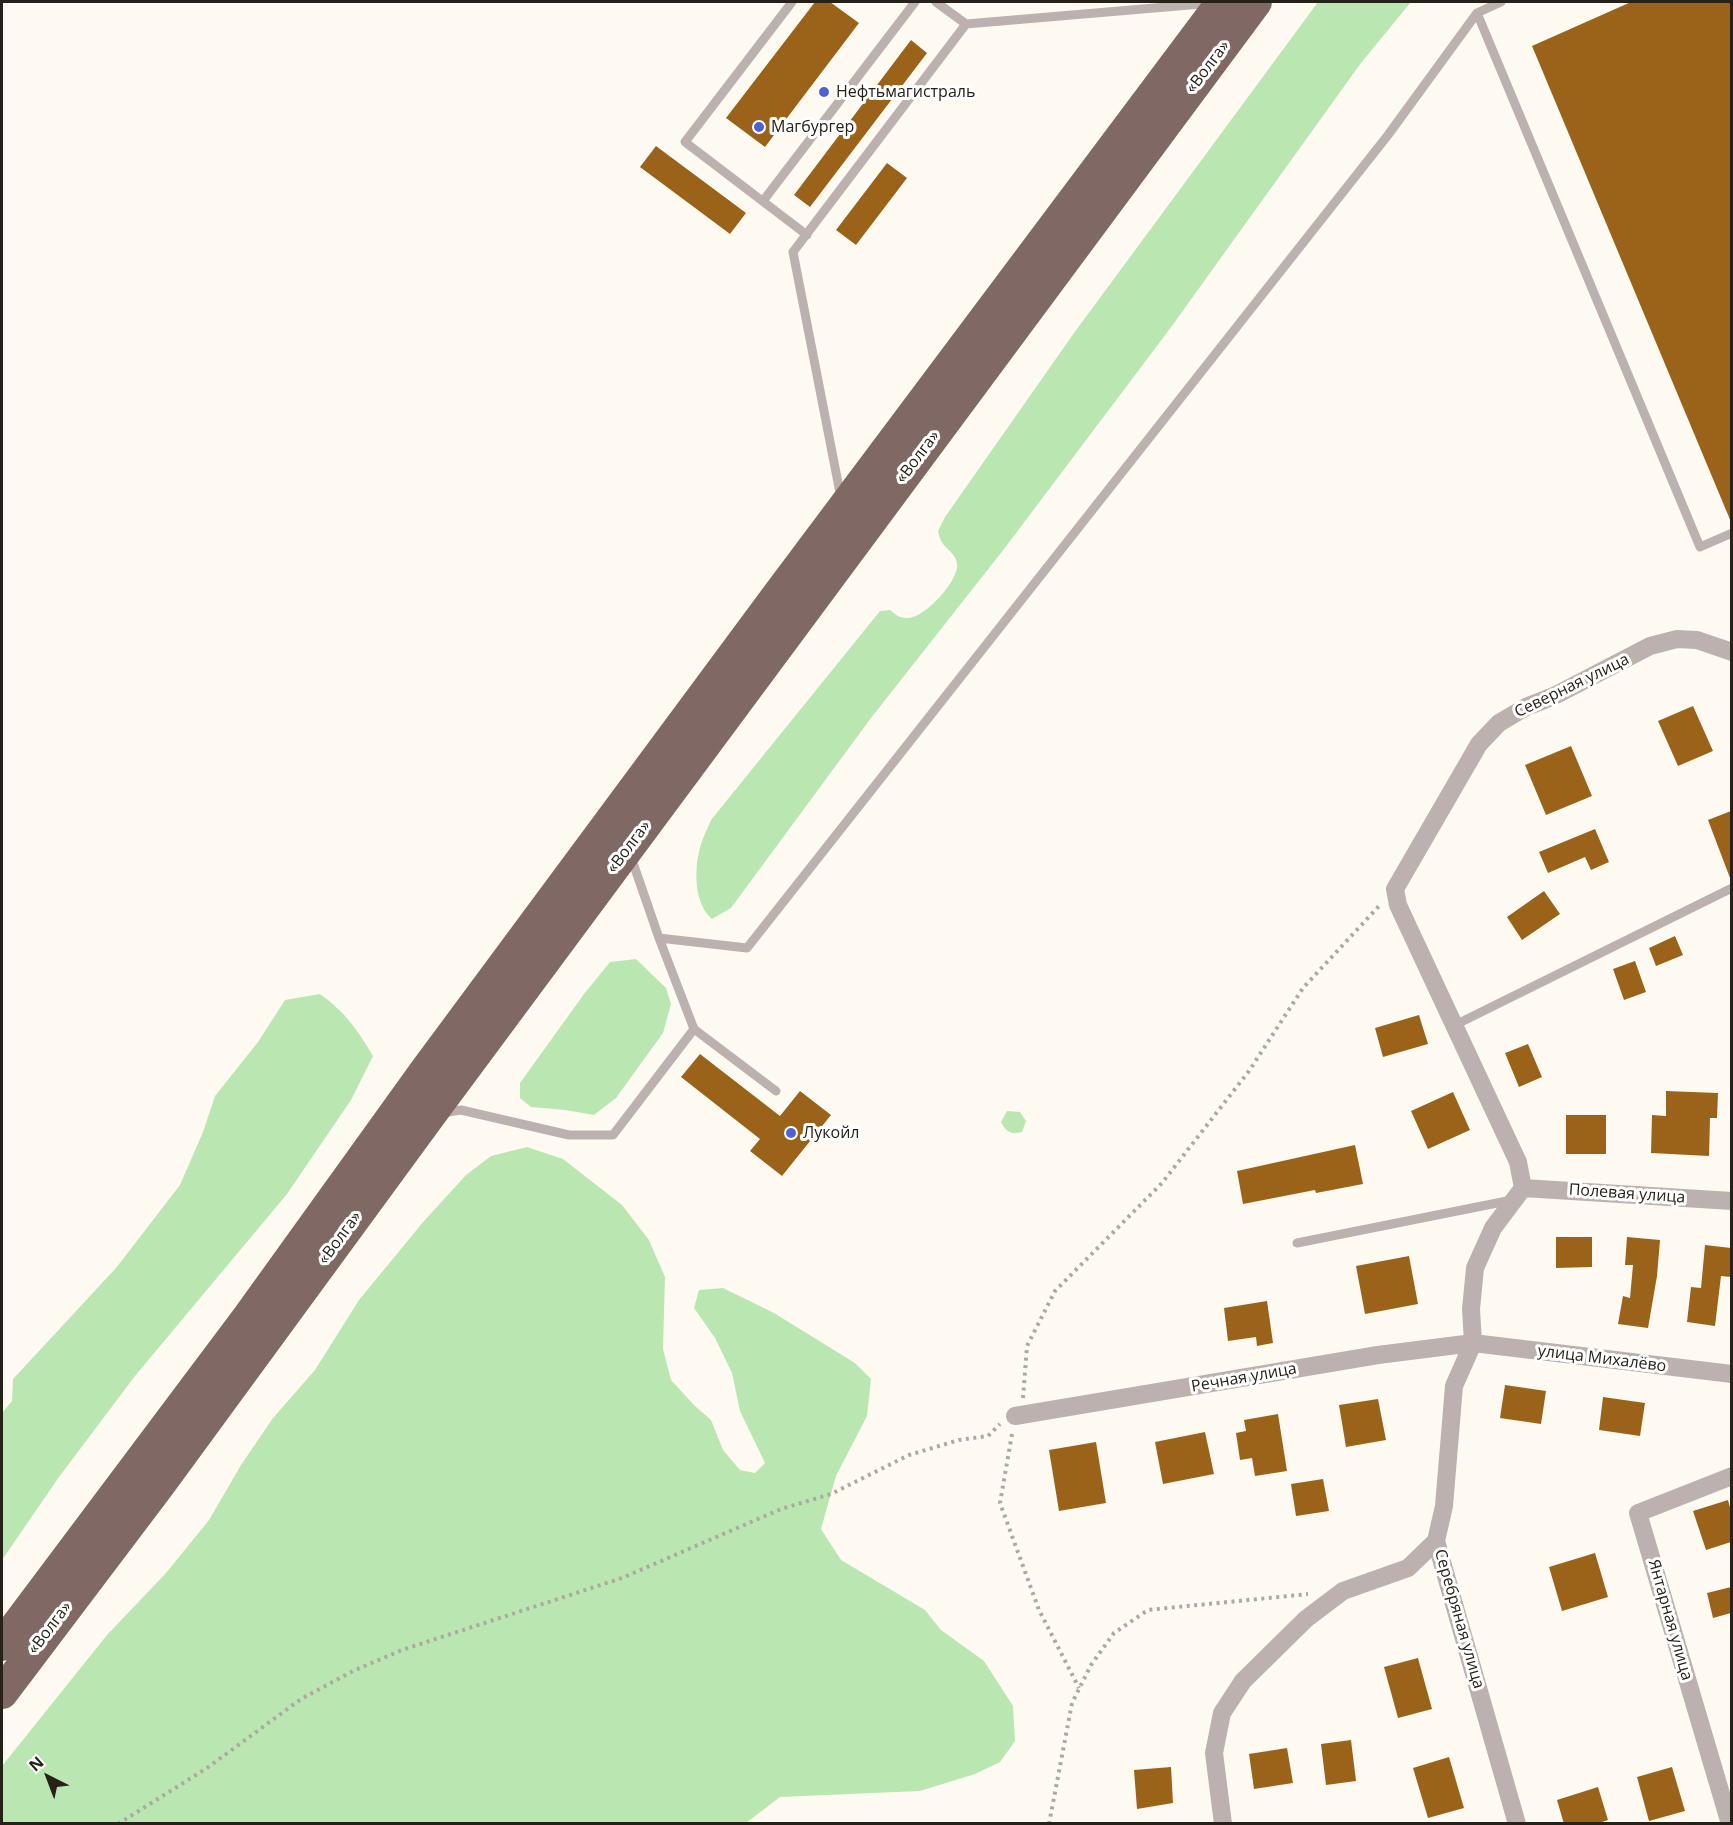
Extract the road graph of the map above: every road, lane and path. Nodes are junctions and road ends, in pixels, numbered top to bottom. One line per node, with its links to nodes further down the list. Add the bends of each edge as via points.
1 (792, 2): 9 (lane, via 685,142)
2 (915, 2): 9 (lane)
3 (936, 2): 8 (lane)
4 (1222, 2): 8 (lane); 11 (highway, «Волга»)
5 (1256, 2): 14 (highway, «Волга»)
6 (1501, 2): 7 (lane)
7 (1477, 13): 12 (lane, via 1700,547); 17 (lane, via 1388,135 747,948)
8 (966, 24): 10 (lane)
9 (763, 201): 10 (lane)
10 (807, 235): 11 (lane, via 793,252)
11 (843, 508): 31 (highway, «Волга»)
12 (1731, 533)
13 (1731, 652): 16 (street, Северная улица, via 1677,639 1650,646 1499,723 1479,744)
14 (628, 848): 17 (lane); 21 (highway, «Волга»)
15 (1731, 888): 18 (lane)
16 (1395, 889): 18 (street, via 1398,905); 27 (path, via 1304,988 1250,1071 1162,1183 1055,1291 1027,1346 1023,1401)
17 (659, 938): 19 (lane)
18 (1453, 1026): 22 (street, via 1518,1162)
19 (694, 1029): 20 (lane); 21 (lane, via 613,1135 569,1135 461,1110)
20 (776, 1091)
21 (431, 1114): 33 (highway, «Волга»)
22 (1518, 1193): 23 (street, Полевая улица); 24 (lane); 25 (street, via 1493,1228 1475,1268)
23 (1731, 1201)
24 (1297, 1243)
25 (1473, 1343): 26 (street, улица Михалёво); 27 (street, Речная улица, via 1378,1355); 29 (street, Серебряная улица, via 1454,1386 1444,1506)
26 (1731, 1374)
27 (1015, 1416): 32 (path, via 1000,1503 1039,1610); 34 (path, via 995,1427 988,1436 909,1455 831,1494 781,1509 622,1578 402,1650 353,1671 301,1700 207,1768)
28 (1731, 1476): 38 (street, Янтарная улица, via 1638,1513)
29 (1436, 1542): 30 (street, via 1408,1568); 37 (street, Серебряная улица)
30 (1343, 1591): 32 (path, via 1148,1610 1114,1633); 36 (street, via 1306,1619 1243,1681 1222,1713 1214,1753)
31 (2, 1645)
32 (1079, 1688): 35 (path, via 1072,1703)
33 (2, 1693)
34 (117, 1824)
35 (1049, 1824)
36 (1223, 1824)
37 (1517, 1824)
38 (1730, 1824)

